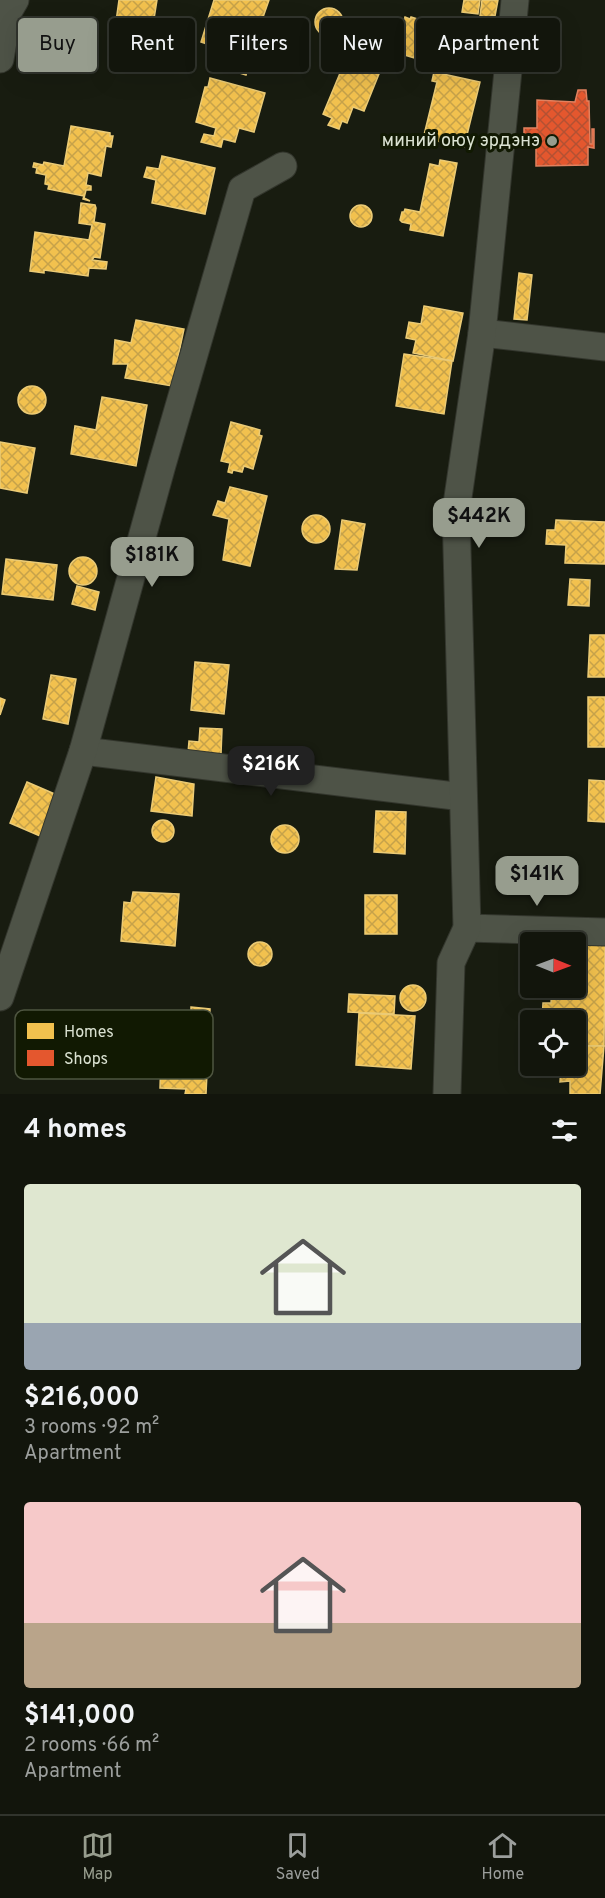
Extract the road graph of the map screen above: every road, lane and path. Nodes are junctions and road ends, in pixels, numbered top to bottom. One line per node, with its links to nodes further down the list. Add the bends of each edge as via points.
1 (515, 0): 5 (street)
2 (8, 7): 3 (street)
3 (0, 58)
4 (283, 166): 7 (street, via 242,189)
5 (482, 333): 6 (street); 8 (street, via 456,511)
6 (605, 347)
7 (83, 751): 8 (street); 11 (street)
8 (463, 797): 9 (street)
9 (467, 928): 10 (street); 12 (street, via 451,963)
10 (605, 932)
11 (0, 997)
12 (447, 1094)

